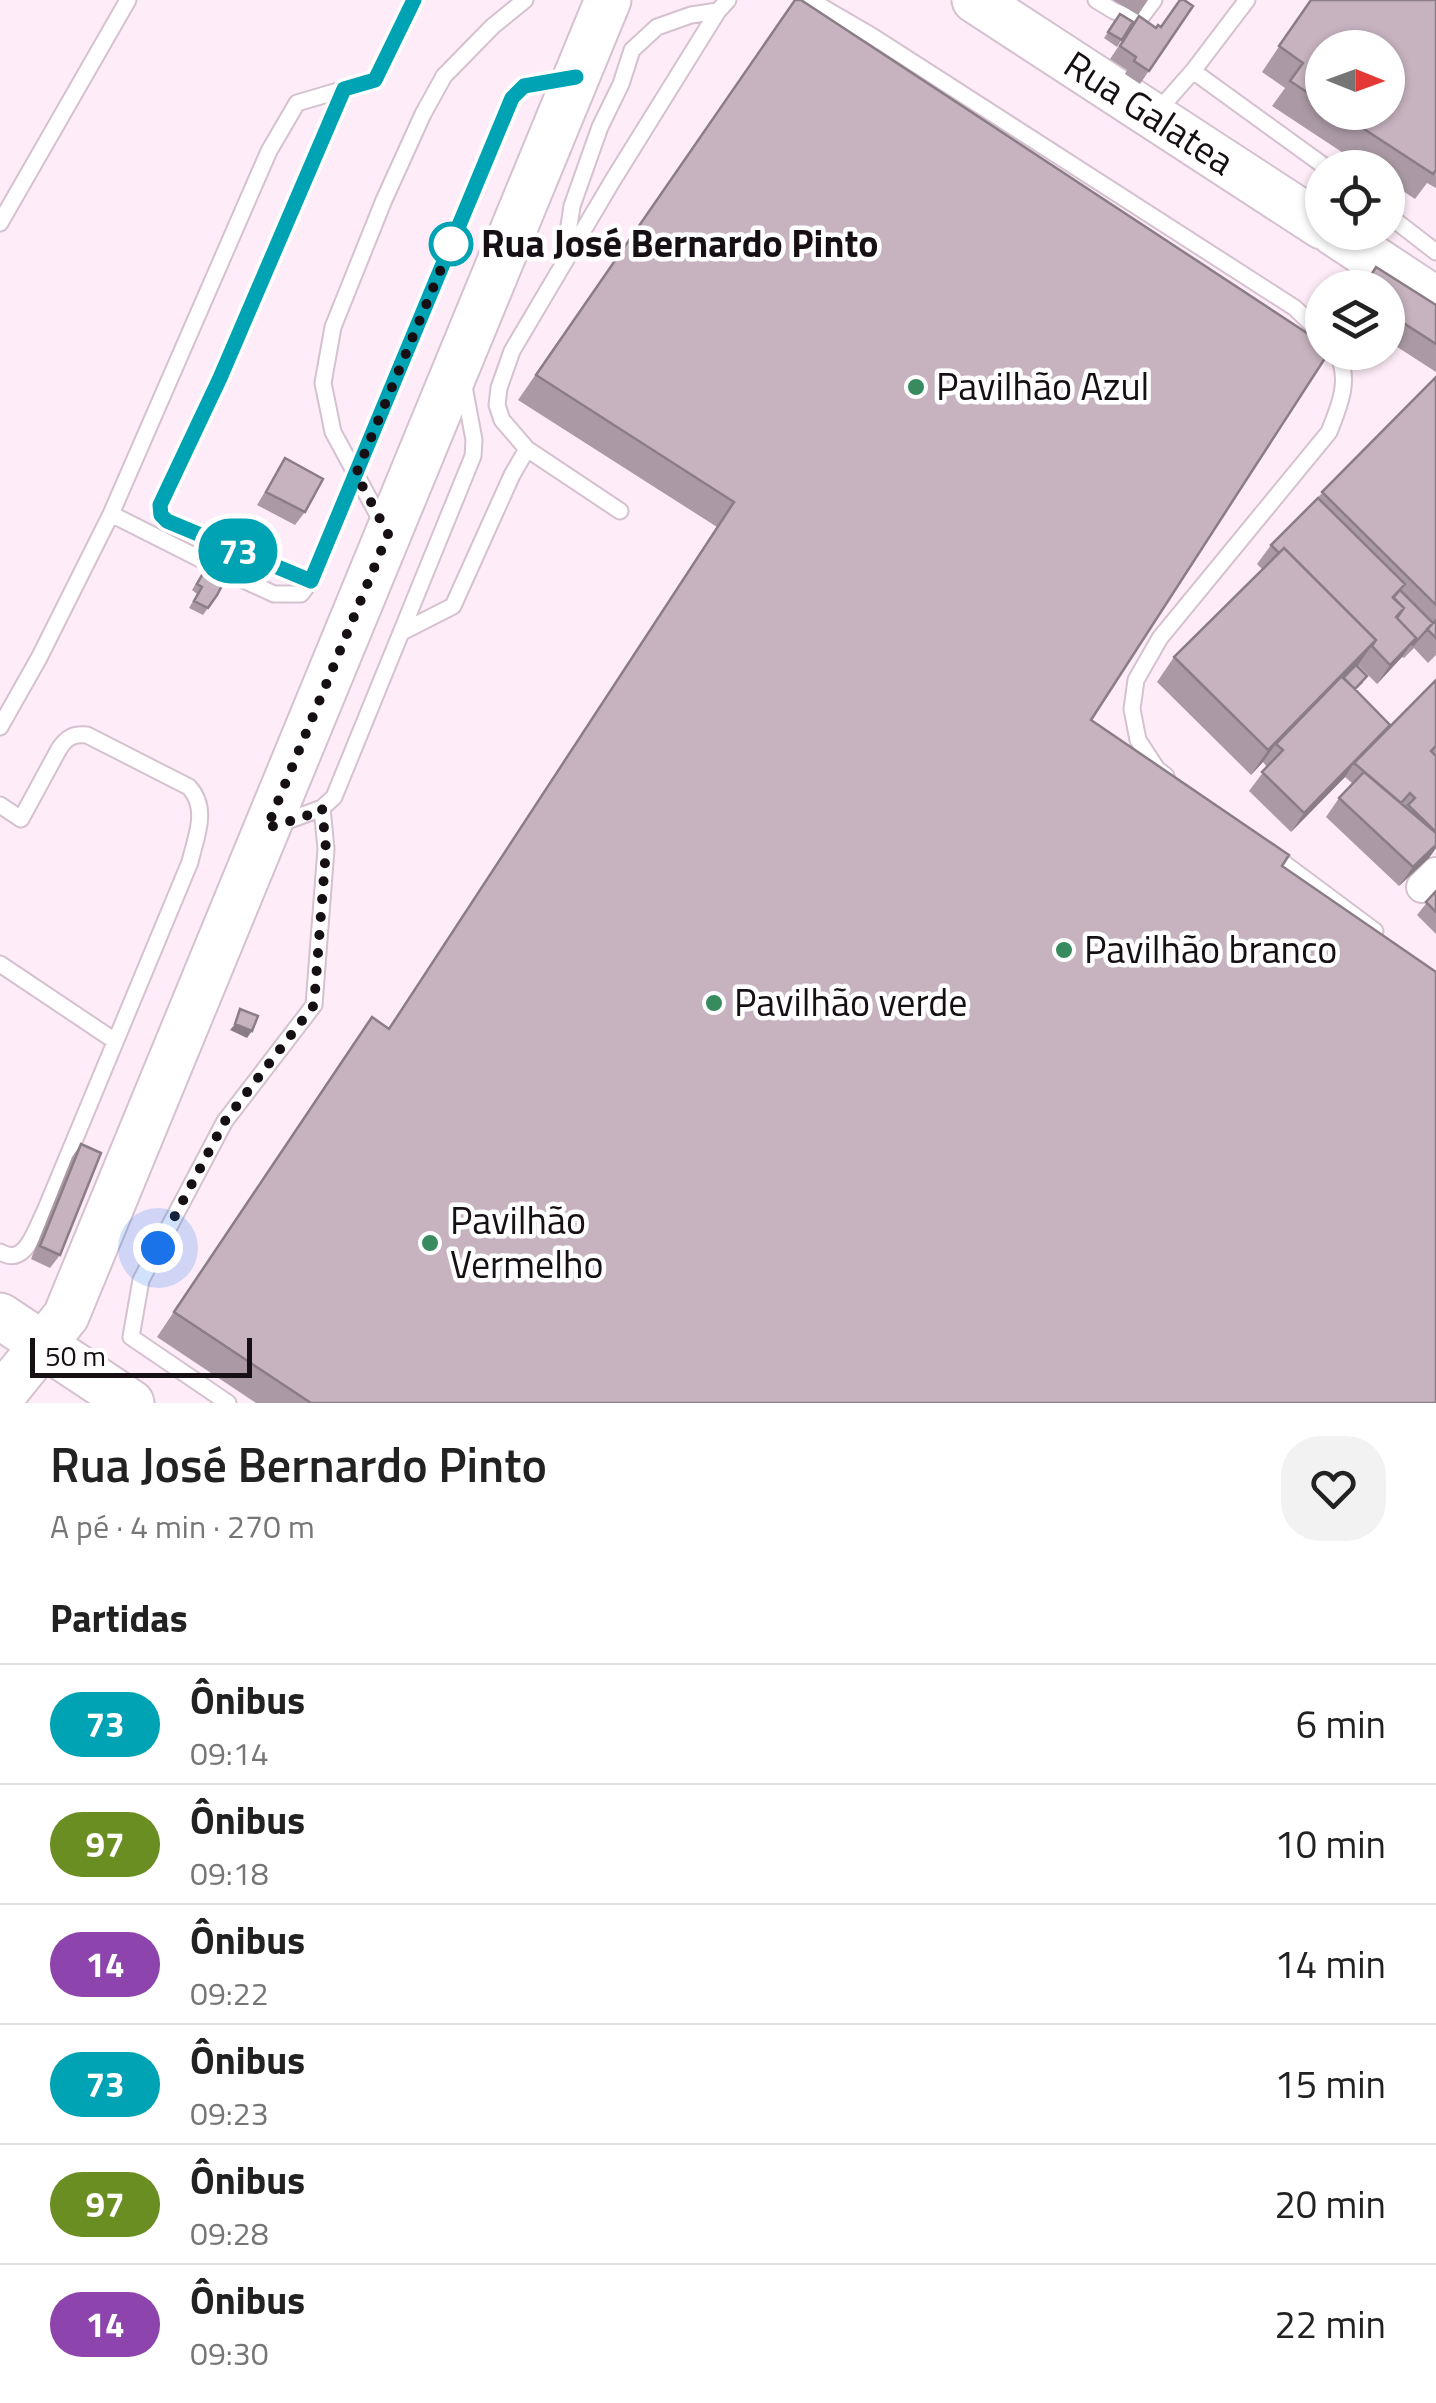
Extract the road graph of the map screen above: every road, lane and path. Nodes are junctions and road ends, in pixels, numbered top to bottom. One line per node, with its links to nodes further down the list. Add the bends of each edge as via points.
1 (128, 0): 17 (lane)
2 (414, 0): 13 (lane, via 375,80)
3 (525, 0): 27 (lane, via 444,76 332,328 323,383 333,432)
4 (608, 0): 12 (street)
5 (810, 0): 23 (lane)
6 (975, 0): 14 (street, Rua Galatea)
7 (1096, 0): 8 (lane, via 1136,20)
8 (1154, 0)
9 (1248, 0): 11 (lane)
10 (723, 6): 21 (lane); 21 (lane, via 658,27 632,50 572,206)
11 (1192, 71): 14 (lane); 15 (lane)
12 (576, 77): 24 (street); 27 (lane, via 524,86 512,98)
13 (344, 89): 29 (lane, via 297,103 268,151); 31 (lane, via 160,505 167,521)
14 (1154, 116): 16 (street, Rua Galatea)
15 (1305, 152)
16 (1305, 215)
17 (0, 223)
18 (1405, 228): 20 (lane)
19 (1360, 250): 22 (street)
20 (1436, 252)
21 (564, 264): 26 (lane, via 512,352 499,388 502,420)
22 (1436, 300)
23 (1305, 318)
24 (460, 362): 30 (street); 32 (lane, via 472,456)
25 (1341, 370): 34 (lane, via 1344,396 1329,432 1160,638 1136,680 1138,740)
26 (526, 449): 28 (lane); 32 (lane, via 453,606)
27 (356, 474): 30 (lane); 31 (lane)
28 (620, 511)
29 (111, 514): 31 (lane, via 274,594 301,594); 33 (lane)
30 (388, 534): 37 (street)
31 (311, 581)
32 (402, 632): 36 (lane, via 334,797)
33 (0, 728)
34 (1172, 780)
35 (0, 805): 41 (lane, via 20,819 59,748 74,734 196,795 202,815 190,862)
36 (322, 808): 37 (lane); 47 (lane, via 326,849 314,1005 225,1121 141,1280 131,1337)
37 (267, 828): 44 (street, via 66,1316)
38 (1263, 847): 39 (lane)
39 (1394, 945)
40 (0, 964): 41 (lane)
41 (115, 1041): 42 (lane, via 24,1251 6,1257)
42 (0, 1252)
43 (0, 1316): 44 (street)
44 (44, 1345): 45 (street); 46 (street)
45 (0, 1398)
46 (131, 1403)
47 (228, 1403)

